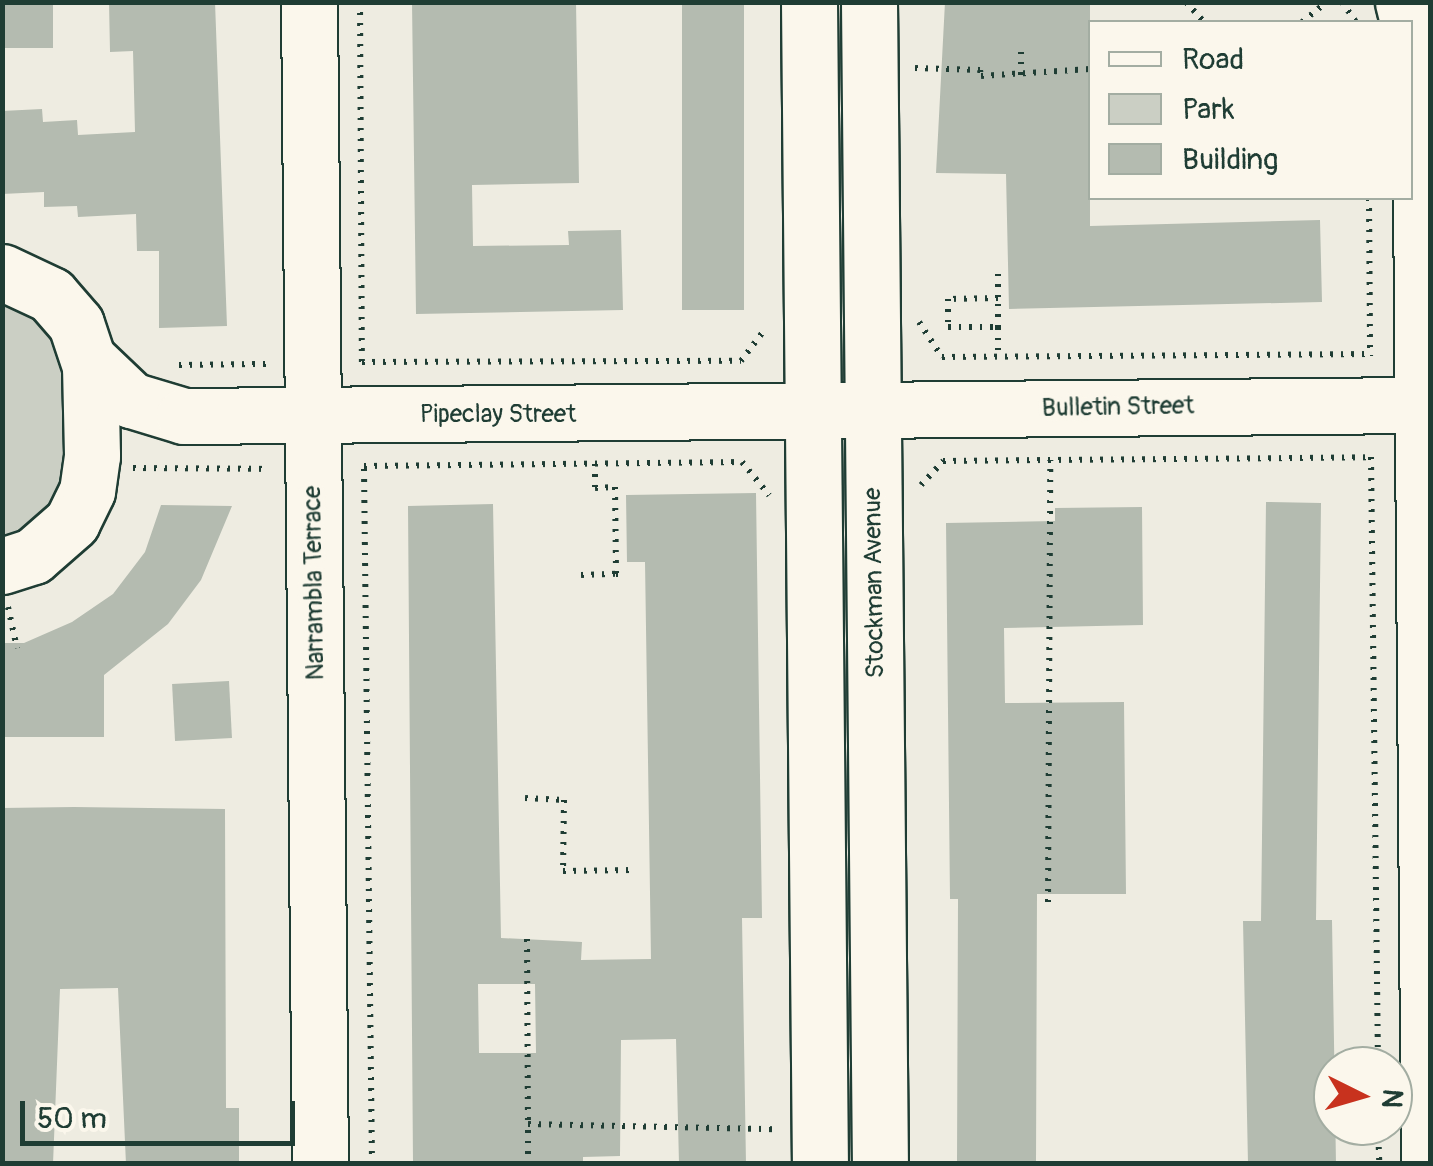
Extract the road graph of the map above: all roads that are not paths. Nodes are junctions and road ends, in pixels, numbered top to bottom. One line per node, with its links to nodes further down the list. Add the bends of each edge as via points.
1 (309, 2): 11 (street, Narrambla Terrace)
2 (809, 2): 8 (street)
3 (870, 2): 9 (street, Stockman Avenue)
4 (1413, 41): 7 (street, via 1420,71)
5 (2, 272): 6 (street, via 52,295 76,324)
6 (90, 360): 10 (street, Pipeclay Street, via 131,400); 12 (street)
7 (1426, 405): 9 (street, Bulletin Street); 17 (street)
8 (813, 411): 9 (street, Bulletin Street); 11 (street, Pipeclay Street); 14 (street)
9 (873, 411): 16 (street, Stockman Avenue)
10 (184, 416): 11 (street, Pipeclay Street); 12 (street, Pipeclay Street, via 130,432 106,448)
11 (313, 416): 15 (street, Narrambla Terrace)
12 (111, 478): 13 (street, via 33,556)
13 (8, 596)
14 (795, 1147)
15 (320, 1164)
16 (880, 1164)
17 (1430, 1164)

